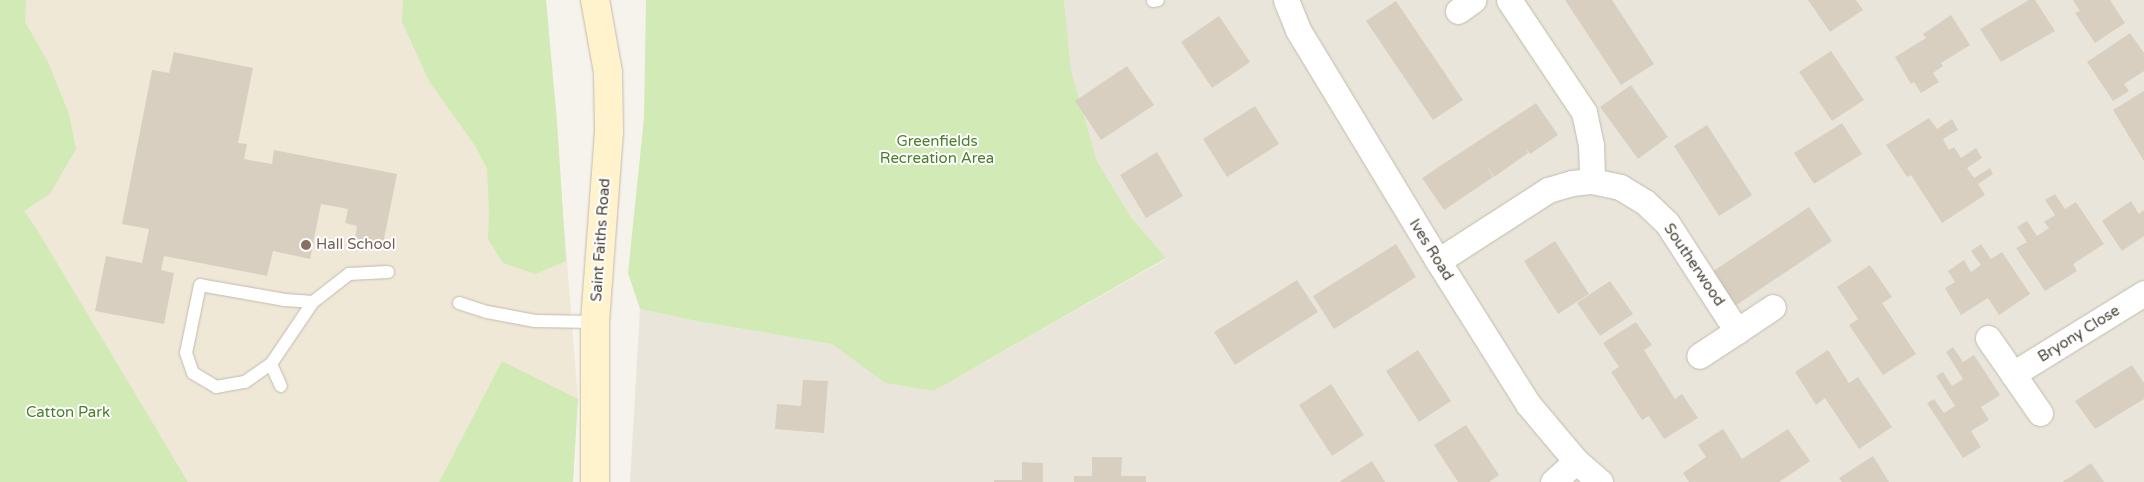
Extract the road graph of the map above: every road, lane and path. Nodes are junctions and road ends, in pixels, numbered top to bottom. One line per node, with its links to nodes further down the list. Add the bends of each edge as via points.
1 (595, 0): 11 (street, Saint Faiths Road, via 608,72 609,131)
2 (1286, 0): 5 (street, Ives Road, via 1298,30)
3 (1509, 0): 4 (street, via 1584,112 1592,145)
4 (1592, 181): 5 (street, Southerwood, via 1572,182 1548,190); 12 (street, Southerwood, via 1620,187 1645,202 1666,222)
5 (1438, 262): 19 (street, Ives Road, via 1528,404)
6 (388, 272): 8 (lane, via 349,274)
7 (2144, 293): 16 (street, Bryony Close)
8 (313, 302): 15 (lane); 15 (lane, via 200,285 186,352 193,373 216,386 245,382)
9 (459, 304): 11 (lane, via 535,322)
10 (1773, 307): 12 (street)
11 (594, 322): 20 (street, Saint Faiths Road)
12 (1737, 331): 14 (street)
13 (1988, 338): 16 (street)
14 (1699, 356)
15 (271, 364): 17 (lane)
16 (2014, 374): 18 (street)
17 (281, 386)
18 (2040, 413)
19 (1576, 461): 21 (street); 22 (street, Ives Road)
20 (595, 482)
21 (1554, 482)
22 (1600, 482)

